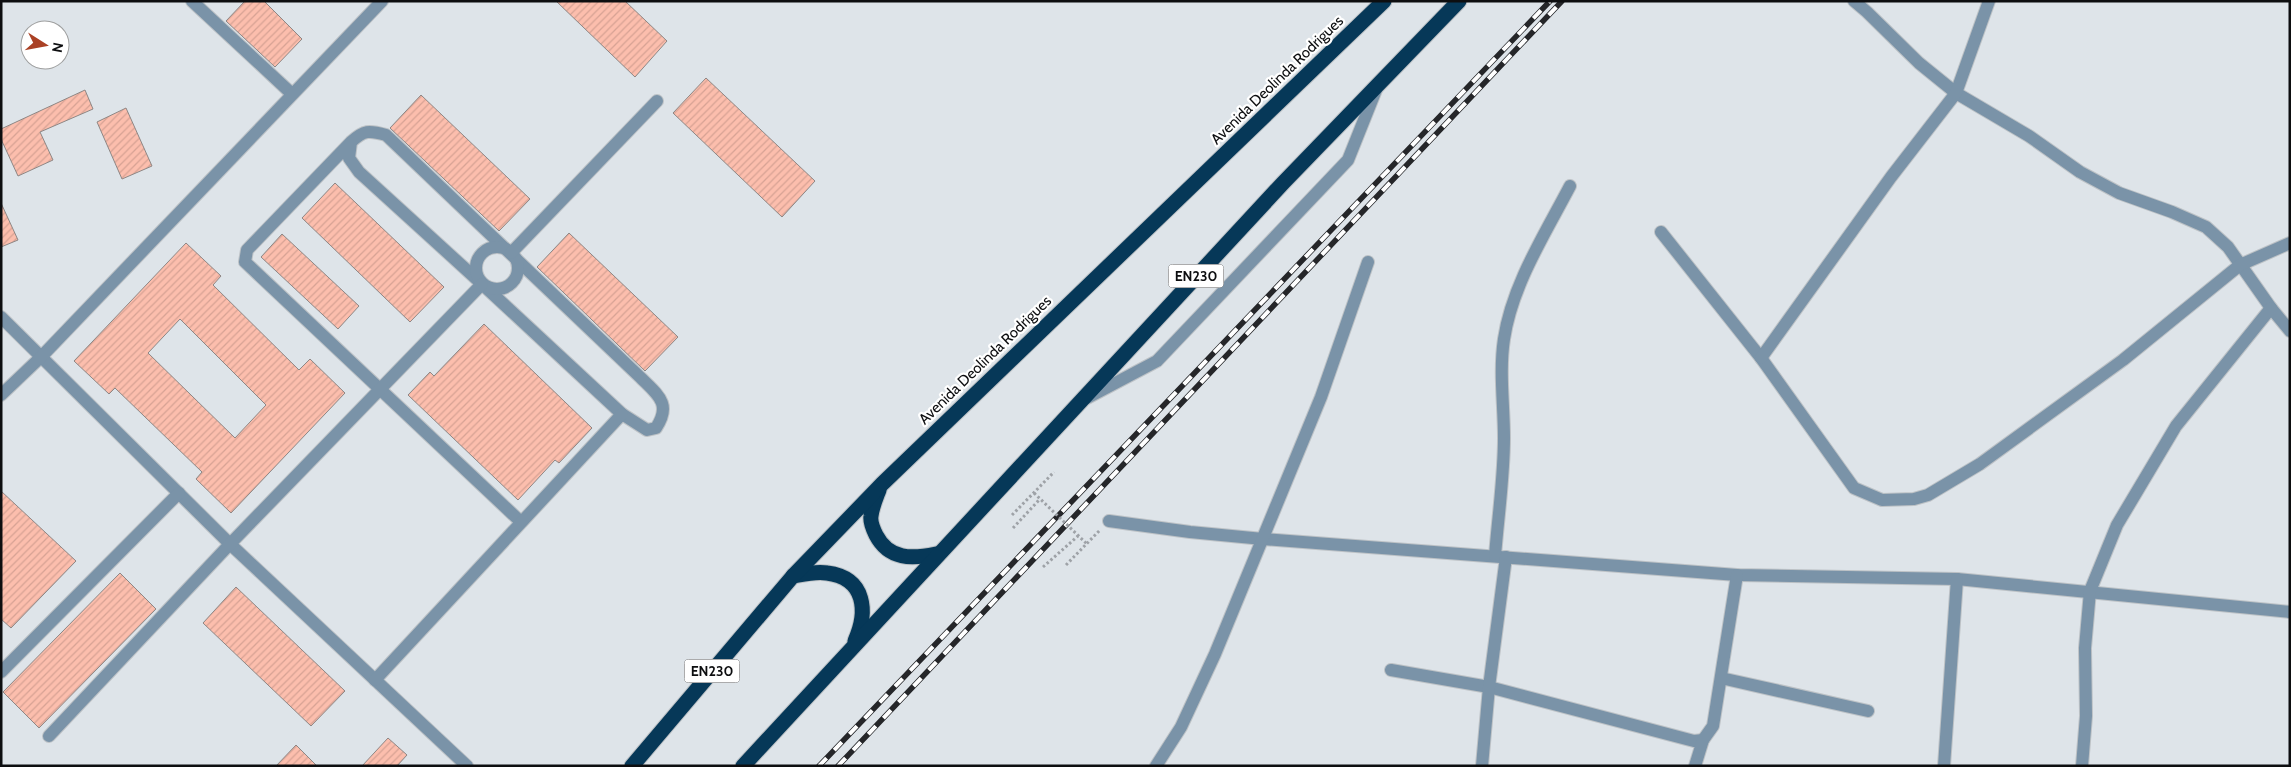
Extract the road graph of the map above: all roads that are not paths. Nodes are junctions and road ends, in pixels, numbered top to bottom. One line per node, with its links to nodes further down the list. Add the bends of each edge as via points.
1 (192, 1): 9 (street)
2 (382, 1): 9 (street)
3 (1384, 1): 28 (highway, Avenida Deolinda Rodrigues / EN230)
4 (1459, 1): 7 (highway, EN230)
5 (1854, 1): 8 (street, via 1919,63)
6 (1989, 1): 8 (street)
7 (1378, 85): 26 (highway, EN230); 26 (street, via 1348,160 1157,361)
8 (1956, 93): 17 (street, via 2119,193 2206,227 2228,246); 23 (street, via 1891,177)
9 (292, 94): 22 (street)
10 (657, 101): 15 (street)
11 (351, 142): 15 (street, via 360,133 372,131 386,135); 18 (street, via 349,158 359,172); 24 (street, via 247,250 245,262)
12 (1570, 186): 35 (street, via 1529,265 1511,308 1504,338 1501,370)
13 (1661, 232): 23 (street)
14 (2290, 243): 17 (street)
15 (512, 253): 18 (street, via 518,267 514,280 497,289); 18 (street, via 501,247 481,253 476,274); 27 (street, via 656,392 664,405 663,418 656,428 647,430)
16 (1368, 262): 32 (street, via 1321,398)
17 (2240, 264): 19 (street); 23 (street, via 2123,360 1980,464 1928,495 1914,499 1882,500 1854,488)
18 (482, 284): 24 (street); 27 (street)
19 (2271, 308): 21 (street); 39 (street, via 2176,426 2117,525)
20 (1, 317): 22 (street)
21 (2290, 331)
22 (42, 356): 25 (street); 29 (street)
23 (1761, 358)
24 (382, 389): 31 (street); 33 (street)
25 (1, 395)
26 (1078, 403): 34 (highway, EN230)
27 (622, 414): 31 (street)
28 (882, 484): 34 (highway, via 870,518 880,543 904,558); 37 (highway, Avenida Deolinda Rodrigues / EN230)
29 (179, 493): 33 (street); 43 (street)
30 (1109, 521): 32 (street)
31 (521, 522): 45 (street)
32 (1264, 539): 35 (street); 53 (street, via 1181,727)
33 (230, 544): 45 (street); 48 (street)
34 (936, 554): 41 (highway, EN230)
35 (1501, 556): 36 (street); 46 (street)
36 (1737, 575): 38 (street); 44 (street)
37 (793, 576): 41 (highway, via 828,573 853,585 861,597 863,611); 51 (highway, Avenida Deolinda Rodrigues / EN230)
38 (1957, 579): 39 (street); 56 (street)
39 (2090, 591): 40 (street); 57 (street)
40 (2290, 612)
41 (850, 652): 52 (highway, EN230)
42 (1391, 670): 46 (street)
43 (1, 672)
44 (1721, 678): 47 (street); 49 (street, via 1713,726)
45 (375, 680): 50 (street)
46 (1489, 687): 49 (street, via 1694,741); 54 (street)
47 (1868, 711)
48 (49, 736)
49 (1703, 740): 55 (street)
50 (467, 766)
51 (632, 766)
52 (743, 766)
53 (1156, 766)
54 (1482, 766)
55 (1695, 766)
56 (1944, 766)
57 (2082, 766)

